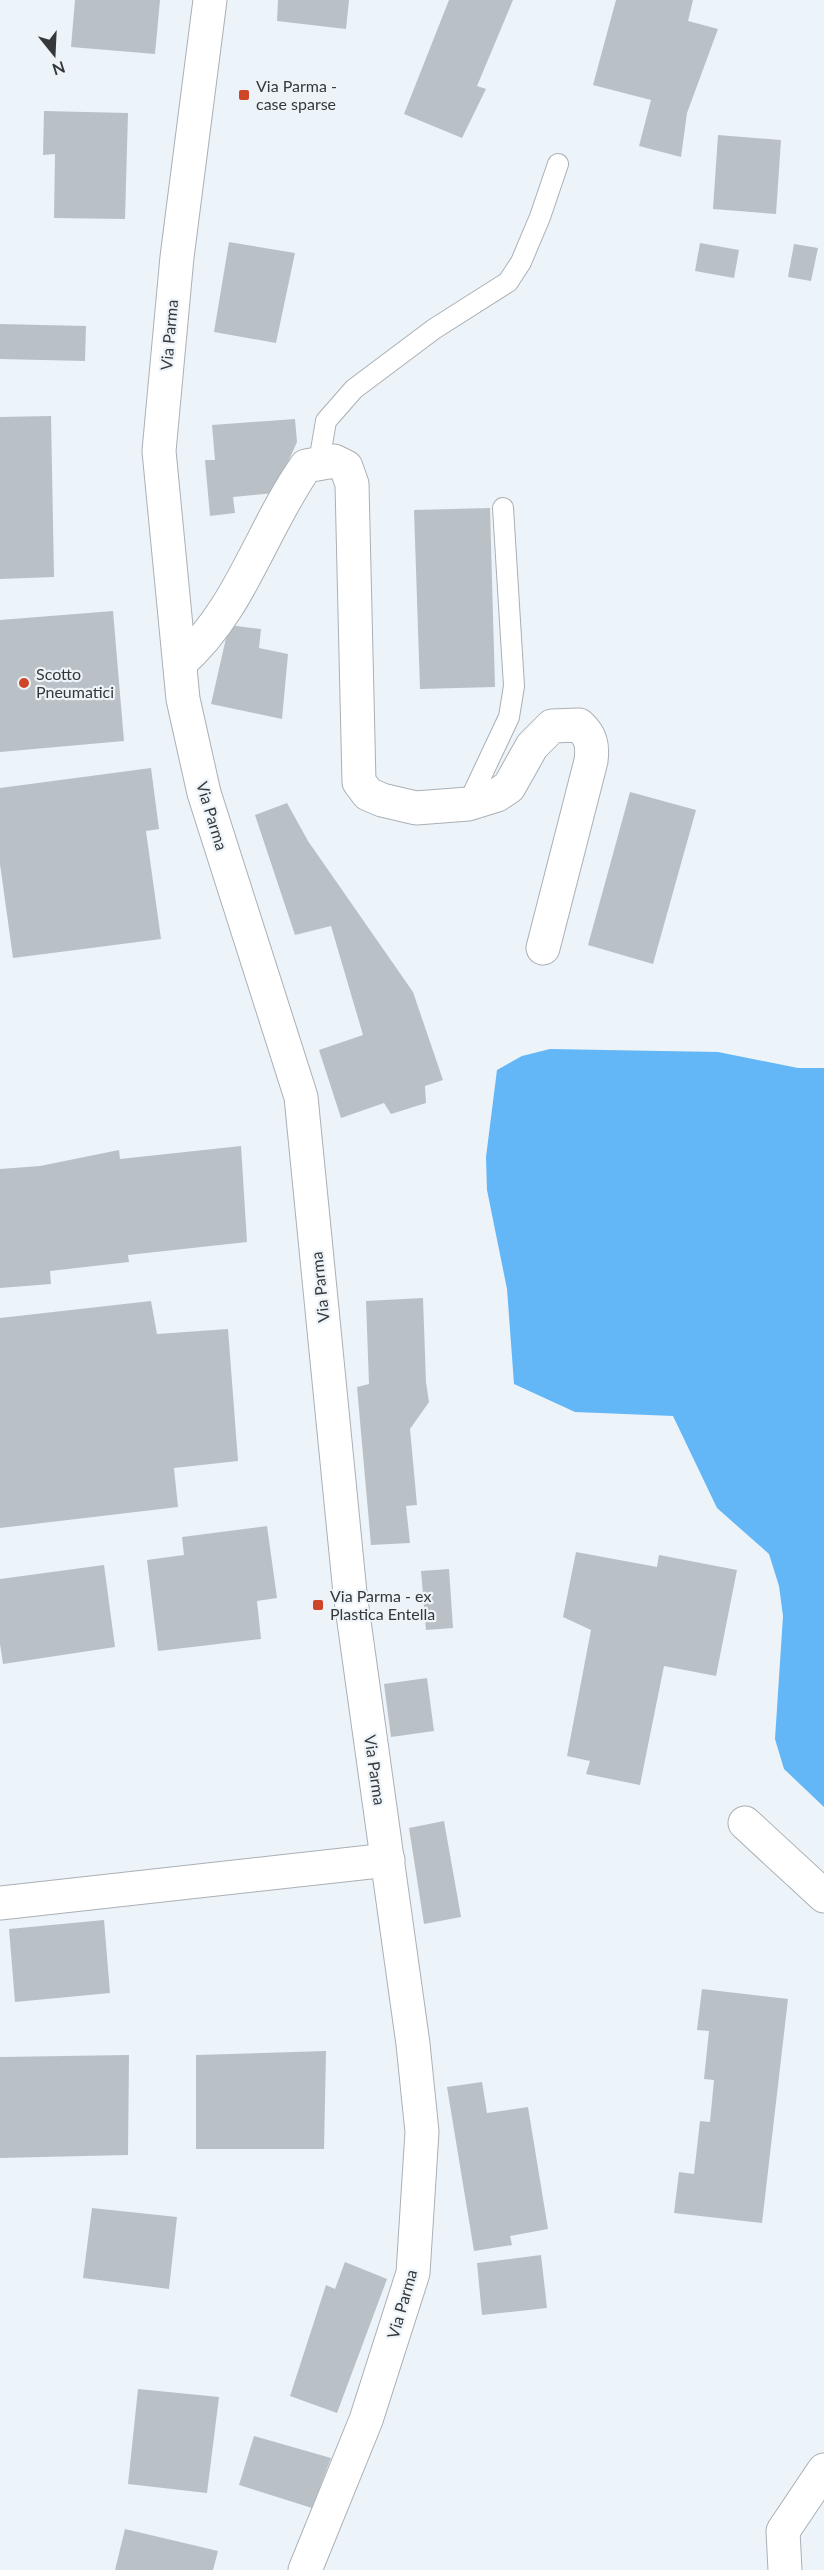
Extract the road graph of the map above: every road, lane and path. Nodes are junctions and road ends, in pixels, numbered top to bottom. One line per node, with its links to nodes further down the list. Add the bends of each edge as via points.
1 (210, 0): 5 (main road, Via Parma, via 177,257 159,451)
2 (558, 164): 3 (lane, via 521,262 508,282 434,329 354,389 326,421)
3 (320, 462): 5 (main road, via 306,466 287,492 244,579 219,619); 6 (main road, via 334,461 346,467 352,484 358,782 382,800 416,808)
4 (503, 508): 6 (lane, via 514,686 509,717)
5 (180, 663): 9 (main road, Via Parma, via 183,699 204,793 301,1097 350,1593)
6 (468, 804): 7 (main road, via 509,787 532,746 552,726 579,725 589,734 593,747 590,767)
7 (543, 948)
8 (745, 1823): 10 (main road)
9 (388, 1860): 11 (main road); 13 (main road, Via Parma, via 422,2132 413,2273 366,2420)
10 (824, 1896)
11 (0, 1903)
12 (824, 2470): 14 (main road, via 783,2531)
13 (305, 2570)
14 (784, 2570)

